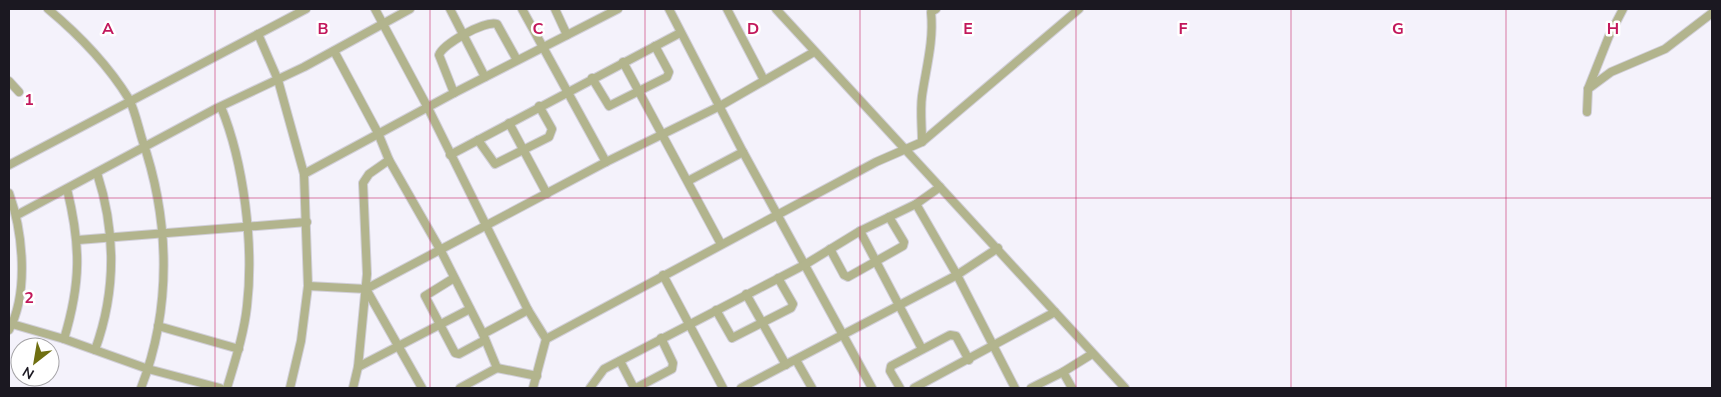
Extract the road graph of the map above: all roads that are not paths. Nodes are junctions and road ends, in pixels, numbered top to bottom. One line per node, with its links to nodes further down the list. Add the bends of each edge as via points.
1 (48, 9): 39 (street, via 91,50)
2 (306, 9): 20 (street)
3 (375, 9): 18 (street)
4 (410, 9): 18 (street)
5 (450, 9): 21 (street)
6 (522, 9): 24 (street)
7 (555, 9): 22 (street)
8 (598, 9): 17 (street)
9 (618, 9): 17 (street)
10 (669, 9): 19 (street)
11 (727, 9): 32 (street)
12 (776, 9): 26 (street)
13 (936, 9): 49 (street, via 931,12 931,44 922,94)
14 (1079, 9): 49 (street)
15 (1623, 9): 34 (street)
16 (1712, 13): 34 (street, via 1664,49 1611,72)
17 (603, 17): 22 (street)
18 (382, 24): 25 (street); 43 (street)
19 (680, 33): 23 (street); 41 (street)
20 (258, 34): 31 (street); 39 (street)
21 (463, 35): 27 (street, via 488,23 497,24); 29 (street); 38 (street, via 441,50 439,56)
22 (567, 35): 24 (street)
23 (655, 46): 28 (street); 35 (street, via 669,75)
24 (544, 47): 27 (street); 36 (street)
25 (334, 51): 31 (street); 47 (street)
26 (814, 52): 32 (street); 51 (street)
27 (517, 60): 29 (street)
28 (623, 62): 30 (street); 35 (street)
29 (485, 77): 38 (street)
30 (592, 78): 35 (street, via 609,106); 36 (street)
31 (278, 80): 42 (street); 59 (street)
32 (764, 80): 41 (street)
33 (9, 81): 37 (street)
34 (1588, 89): 44 (street)
35 (639, 90): 46 (street)
36 (567, 91): 40 (street); 56 (street)
37 (18, 92)
38 (454, 93): 43 (street)
39 (129, 100): 50 (street); 57 (street)
40 (539, 106): 45 (street); 52 (street, via 552,134)
41 (720, 106): 46 (street); 53 (street)
42 (221, 107): 50 (street); 70 (street, via 237,160)
43 (428, 108): 47 (street); 54 (street)
44 (1588, 112)
45 (509, 123): 48 (street); 52 (street)
46 (663, 132): 56 (street); 60 (street)
47 (378, 133): 55 (street); 59 (street)
48 (478, 140): 52 (street, via 495,164); 54 (street)
49 (922, 142): 51 (street)
50 (145, 146): 58 (street); 73 (street, via 157,188)
51 (905, 149): 61 (street); 66 (street)
52 (524, 151): 64 (street)
53 (743, 152): 60 (street); 66 (street)
54 (450, 155): 71 (street)
55 (389, 160): 79 (street); 87 (street, via 369,174 363,183)
56 (606, 162): 64 (street)
57 (9, 165)
58 (97, 173): 62 (street); 74 (street, via 108,210)
59 (304, 174): 69 (street)
60 (688, 181): 76 (street)
61 (940, 187): 65 (street); 77 (street)
62 (66, 189): 67 (street); 75 (street)
63 (9, 193): 67 (street)
64 (547, 194): 71 (street)
65 (916, 204): 68 (street); 83 (street)
66 (778, 214): 76 (street); 81 (street)
67 (17, 215): 98 (street, via 22,254 19,293)
68 (889, 217): 72 (street); 80 (street, via 904,242 903,246)
69 (306, 222): 70 (street); 86 (street)
70 (246, 226): 73 (street); 106 (street, via 249,259 247,306)
71 (487, 226): 79 (street); 91 (street)
72 (860, 231): 78 (street); 80 (street)
73 (164, 232): 74 (street); 97 (street, via 163,297)
74 (110, 238): 75 (street); 108 (street, via 111,291 105,323)
75 (78, 240): 103 (street, via 76,294)
76 (721, 244): 82 (street)
77 (998, 248): 83 (street); 93 (street)
78 (830, 249): 80 (street, via 846,276); 81 (street)
79 (442, 250): 84 (street); 87 (street)
80 (876, 262): 89 (street)
81 (806, 264): 85 (street); 99 (street)
82 (663, 275): 96 (street); 101 (street)
83 (957, 275): 89 (street); 104 (street)
84 (454, 278): 90 (street); 95 (street, via 426,294)
85 (778, 278): 88 (street); 94 (street, via 792,306)
86 (308, 286): 87 (street); 123 (street, via 301,341)
87 (366, 289): 105 (street); 114 (street)
88 (746, 294): 92 (street); 94 (street)
89 (898, 306): 99 (street); 107 (street)
90 (470, 309): 95 (street); 100 (street)
91 (528, 310): 100 (street); 101 (street)
92 (716, 310): 94 (street, via 731,338); 96 (street)
93 (1056, 312): 104 (street); 109 (street)
94 (762, 322): 113 (street)
95 (440, 324): 100 (street, via 457,354); 105 (street)
96 (688, 325): 102 (street); 130 (street)
97 (158, 326): 106 (street); 116 (street)
98 (10, 327): 103 (street)
99 (843, 334): 110 (street); 132 (street)
100 (484, 337): 115 (street)
101 (546, 338): 118 (street)
102 (661, 338): 112 (street); 129 (street, via 673,363 672,369)
103 (64, 340): 108 (street)
104 (994, 347): 111 (street); 135 (street)
105 (398, 348): 114 (street); 125 (street)
106 (239, 349): 122 (street)
107 (922, 349): 111 (street, via 953,335); 133 (street, via 891,366 890,371)
108 (95, 350): 116 (street)
109 (1092, 354): 117 (street); 138 (street)
110 (796, 360): 113 (street); 119 (street)
111 (968, 360): 134 (street)
112 (620, 361): 128 (street, via 598,375); 129 (street)
113 (786, 365): 131 (street)
114 (358, 367): 124 (street)
115 (497, 368): 118 (street); 126 (street)
116 (148, 369): 120 (street); 121 (street)
117 (1063, 372): 136 (street); 137 (street)
118 (537, 376): 127 (street)
119 (809, 387)
120 (141, 388)
121 (220, 388)
122 (228, 388)
123 (290, 388)
124 (353, 388)
125 (422, 388)
126 (460, 388)
127 (533, 388)
128 (590, 388)
129 (635, 388)
130 (723, 388)
131 (741, 388)
132 (872, 388)
133 (900, 388)
134 (914, 388)
135 (1015, 388)
136 (1031, 388)
137 (1072, 388)
138 (1125, 388)

